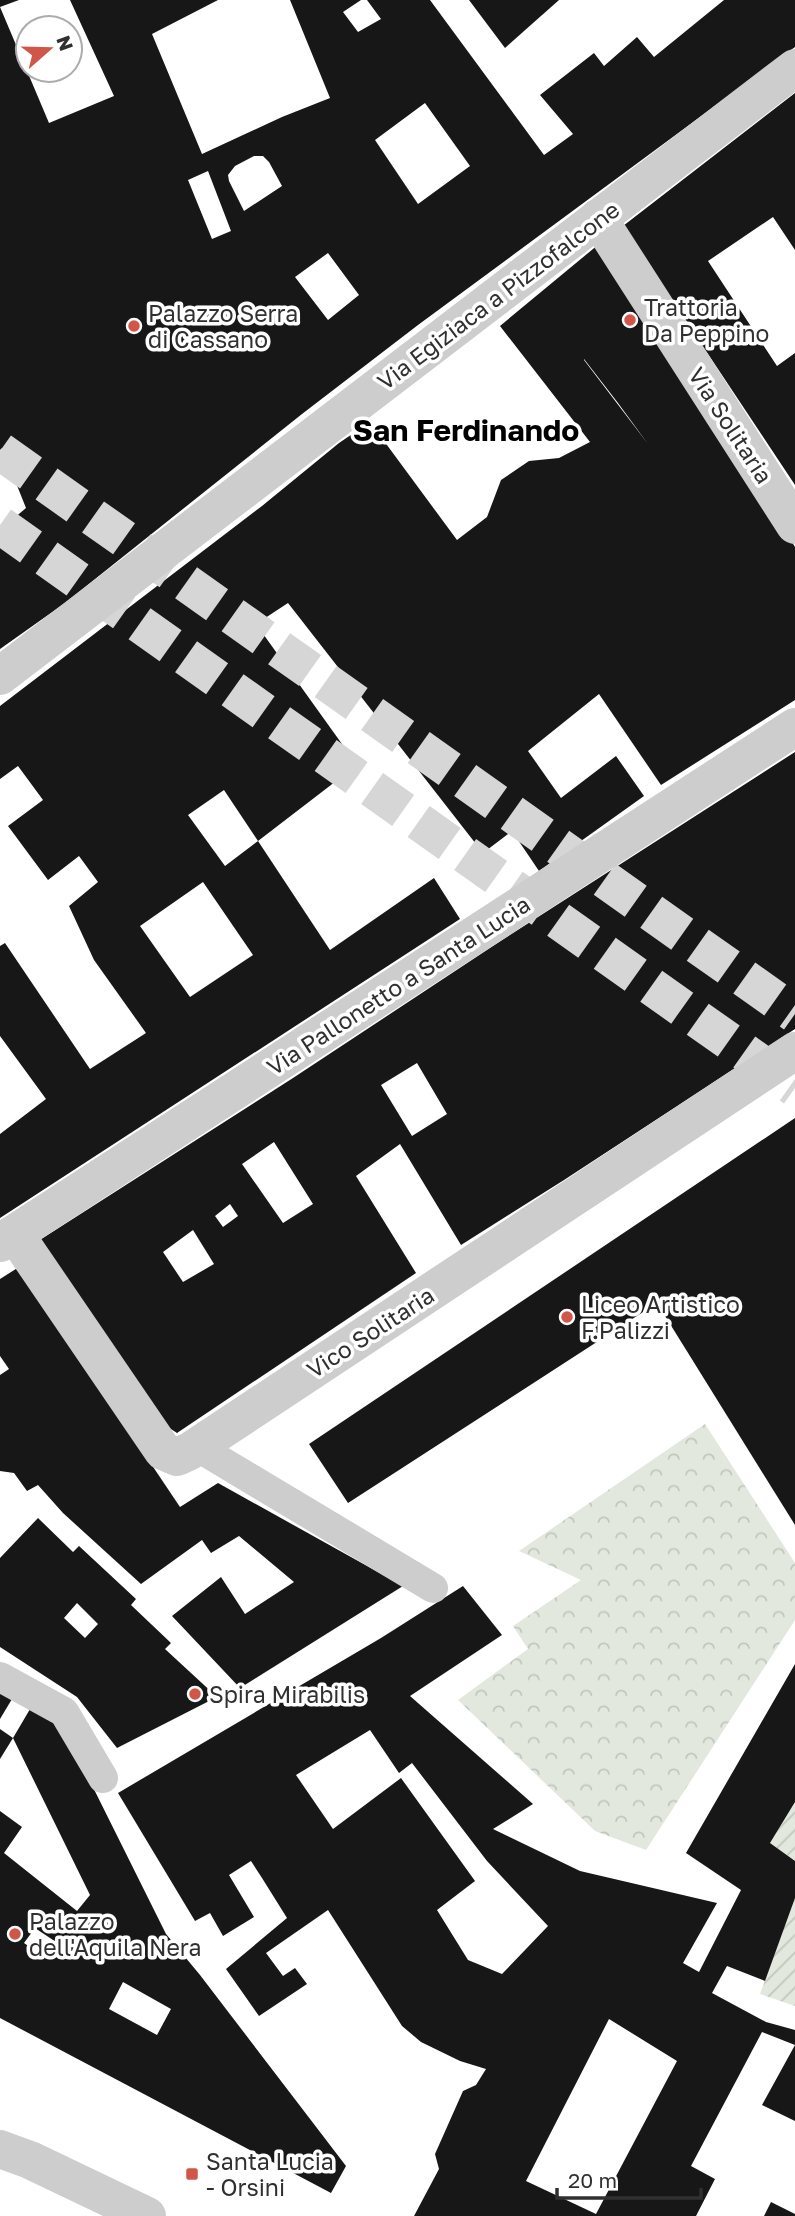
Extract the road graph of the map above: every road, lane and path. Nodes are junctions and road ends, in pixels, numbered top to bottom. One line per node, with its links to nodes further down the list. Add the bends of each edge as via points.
1 (795, 68): 2 (street, Via Egiziaca a Pizzofalcone)
2 (598, 218): 3 (street, Via Solitaria); 4 (street, Via Egiziaca a Pizzofalcone)
3 (795, 526)
4 (0, 676)
5 (795, 727): 7 (street, Via Pallonetto a Santa Lucia)
6 (795, 1051): 8 (street, Vico Solitaria)
7 (7, 1238): 8 (street, Vico Solitaria, via 163,1451 177,1457)
8 (196, 1446): 9 (street)
9 (433, 1588)
10 (0, 1678): 11 (street, via 64,1712)
11 (103, 1778)
12 (0, 2148): 13 (street)
13 (137, 2214)

